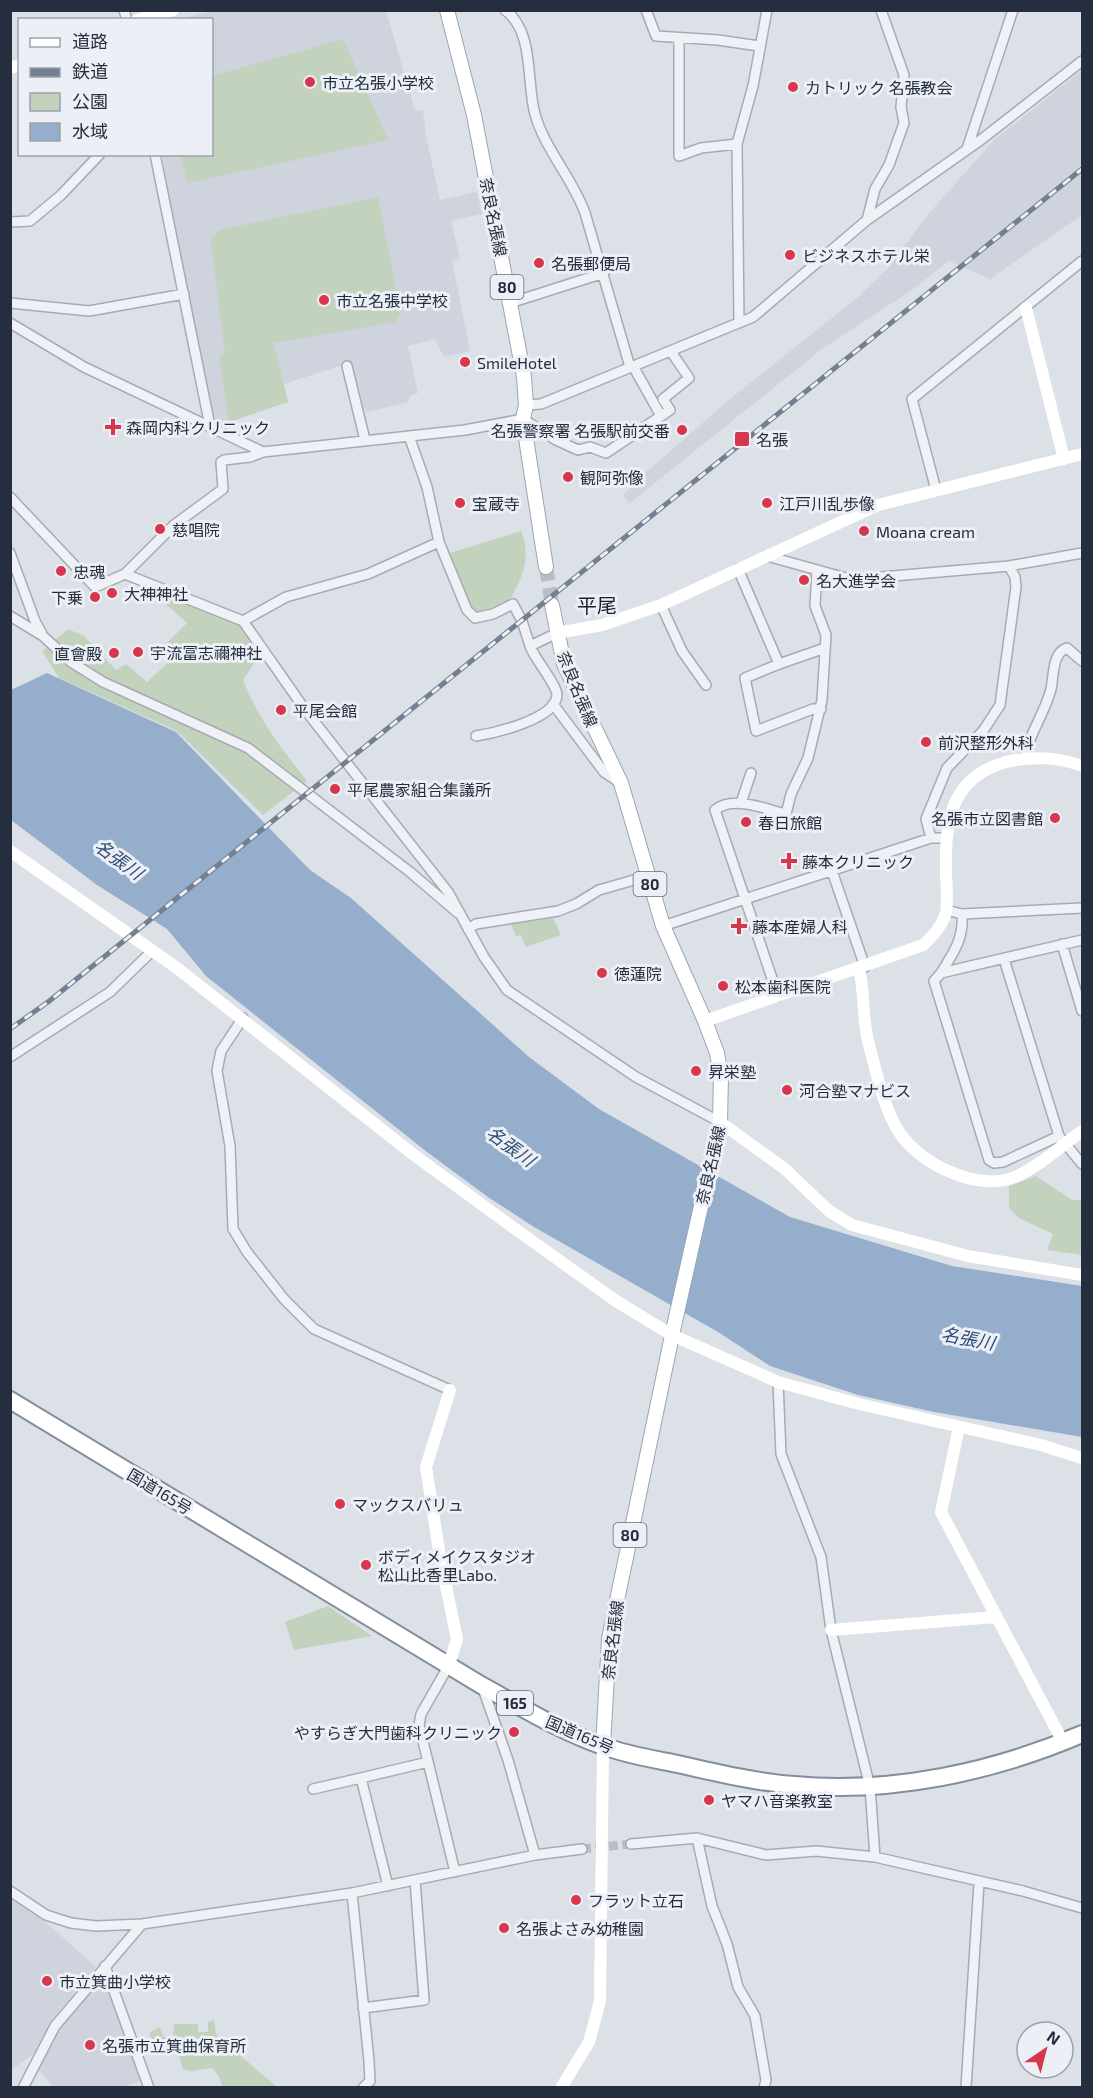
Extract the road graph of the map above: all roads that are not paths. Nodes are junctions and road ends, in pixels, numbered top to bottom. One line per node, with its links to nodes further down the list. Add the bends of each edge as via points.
1 (173, 10): 8 (street)
2 (447, 10): 22 (main road, 奈良名張線 / 80, via 474,116)
3 (505, 10): 19 (street, via 514,20 528,52 535,117 580,199)
4 (645, 10): 9 (street, via 656,36)
5 (767, 10): 10 (street)
6 (882, 10): 16 (street, via 904,75 904,123 889,165 875,189)
7 (1013, 10): 13 (street)
8 (144, 18)
9 (679, 38): 10 (street); 12 (street, via 679,156 701,148)
10 (759, 46): 12 (street)
11 (1083, 61): 13 (street)
12 (737, 144): 25 (street)
13 (967, 149): 16 (street)
14 (98, 156): 17 (street, via 30,221)
15 (155, 156): 20 (street)
16 (867, 220): 25 (street, via 762,310)
17 (10, 222)
18 (1083, 261): 23 (street)
19 (604, 273): 22 (street); 28 (street)
20 (184, 294): 21 (street, via 89,311); 31 (street)
21 (10, 303)
22 (510, 303): 29 (main road, 奈良名張線 / 80, via 524,377)
23 (1026, 308): 36 (street); 37 (street, via 912,399)
24 (10, 323): 31 (street, via 84,367)
25 (739, 323): 26 (street)
26 (672, 353): 28 (street); 30 (street, via 689,378 663,399 670,410)
27 (347, 366): 33 (street)
28 (632, 367): 29 (street); 30 (street)
29 (524, 412): 30 (street, via 556,440 578,450 590,447 606,453); 32 (street, via 465,430); 44 (main road, 奈良名張線 / 80)
30 (661, 416)
31 (210, 426): 34 (street)
32 (409, 436): 33 (street); 39 (street, via 427,487)
33 (365, 440): 34 (street)
34 (263, 452): 47 (street, via 221,462 223,489 174,525)
35 (1083, 454): 36 (street)
36 (1064, 459): 37 (street)
37 (936, 490): 42 (street, via 878,505)
38 (10, 497): 47 (street, via 95,587)
39 (439, 542): 51 (street, via 368,574 286,597); 54 (street, via 467,610 475,618 513,604)
40 (10, 553): 53 (street)
41 (1083, 553): 43 (street)
42 (767, 556): 45 (street); 46 (street)
43 (1009, 566): 46 (street, via 858,579); 67 (street, via 1016,587 1002,697 990,722 946,768 926,819)
44 (546, 567)
45 (738, 569): 49 (street); 57 (street)
46 (817, 570): 55 (street, via 815,606 826,635)
47 (125, 574): 51 (street)
48 (552, 605): 52 (main road, 奈良名張線 / 80)
49 (661, 605): 52 (street, via 602,625); 58 (street, via 682,651)
50 (10, 616): 53 (street)
51 (243, 621): 75 (street, via 306,711 448,892)
52 (557, 633): 54 (street); 65 (main road, 奈良名張線 / 80, via 564,664)
53 (43, 636): 75 (street, via 71,662 103,682 248,748)
54 (530, 646): 59 (street, via 555,689)
55 (825, 648): 57 (street); 60 (street)
56 (1083, 661): 62 (street, via 1067,648 1056,657 1044,711)
57 (779, 664): 60 (street, via 745,678 756,731)
58 (706, 685)
59 (554, 704): 61 (street, via 508,731); 65 (street, via 604,772)
60 (821, 709): 66 (street, via 808,758 786,814)
61 (476, 736)
62 (1024, 758): 63 (street, via 1071,761); 68 (street, via 992,767 969,783 951,811)
63 (1083, 766)
64 (752, 773): 66 (street)
65 (621, 783): 71 (main road, 奈良名張線 / 80)
66 (741, 803): 72 (street, via 721,805 715,810)
67 (931, 838): 68 (street); 70 (street)
68 (946, 838): 74 (street)
69 (10, 851): 81 (street)
70 (832, 870): 72 (street); 83 (street)
71 (648, 876): 77 (main road, 奈良名張線 / 80); 78 (street, via 599,890 558,911 476,924)
72 (746, 898): 77 (street); 85 (street)
73 (1083, 908): 76 (street)
74 (946, 910): 76 (street); 83 (street, via 923,945)
75 (461, 915): 78 (street)
76 (962, 915): 84 (street, via 959,945)
77 (663, 927): 88 (main road, 奈良名張線 / 80)
78 (468, 929): 90 (street, via 507,990 636,1077)
79 (1083, 940): 80 (street)
80 (1062, 944): 82 (street); 86 (street)
81 (151, 952): 87 (street); 89 (street, via 110,992)
82 (1004, 959): 84 (street); 92 (street)
83 (862, 968): 85 (street); 92 (street, via 868,1040 898,1131 916,1151 946,1170 976,1180 1000,1181 1026,1170)
84 (941, 973): 92 (street, via 933,981 989,1160 1003,1162)
85 (778, 996): 88 (street)
86 (1083, 1011)
87 (243, 1018): 95 (street, via 423,1161 616,1302); 97 (street, via 221,1051 217,1071 230,1146 233,1229 284,1299 314,1329)
88 (705, 1021): 90 (main road, 奈良名張線 / 80, via 722,1076)
89 (10, 1057)
90 (720, 1122): 94 (street, via 784,1169 828,1211 852,1225 968,1256); 95 (main road, 奈良名張線 / 80)
91 (1083, 1131): 92 (street)
92 (1062, 1140): 93 (street)
93 (1083, 1164)
94 (1083, 1275)
95 (673, 1331): 96 (street); 107 (main road, 奈良名張線 / 80, via 609,1639)
96 (778, 1382): 99 (street); 102 (street, via 781,1454 821,1557)
97 (450, 1390): 103 (street, via 426,1467 457,1639)
98 (10, 1400): 103 (highway, 国道165号 / 165)
99 (959, 1428): 100 (street, via 1041,1444); 101 (street, via 941,1512)
100 (1083, 1458)
101 (996, 1617): 102 (street); 106 (street)
102 (831, 1630): 110 (street)
103 (449, 1665): 104 (highway, 国道165号 / 165); 108 (street, via 420,1719)
104 (481, 1685): 107 (highway, 国道165号 / 165); 115 (street, via 508,1760)
105 (1083, 1734): 106 (highway, 国道165号 / 165)
106 (1063, 1742): 110 (highway, 国道165号 / 165, via 963,1773)
107 (603, 1746): 110 (highway, 国道165号 / 165, via 735,1777 795,1785); 130 (street, via 600,2001 589,2042)
108 (428, 1762): 109 (street); 117 (street)
109 (362, 1778): 111 (street); 120 (street)
110 (870, 1787): 116 (street)
111 (313, 1789)
112 (696, 1838): 113 (street); 116 (street, via 766,1855 816,1851); 131 (street, via 738,1988 755,2016)
113 (631, 1844)
114 (582, 1849): 115 (street)
115 (534, 1855): 117 (street)
116 (875, 1857): 119 (street)
117 (455, 1872): 118 (street)
118 (415, 1880): 120 (street); 126 (street, via 424,2000)
119 (979, 1883): 123 (street); 132 (street)
120 (388, 1886): 122 (street)
121 (10, 1891): 124 (street, via 46,1915 71,1923)
122 (352, 1893): 124 (street); 126 (street)
123 (1083, 1908)
124 (142, 1924): 125 (street)
125 (105, 1966): 127 (street, via 56,2026); 128 (street)
126 (363, 2008): 129 (street, via 370,2080)
127 (23, 2088)
128 (149, 2088)
129 (363, 2088)
130 (561, 2088)
131 (764, 2088)
132 (966, 2088)

